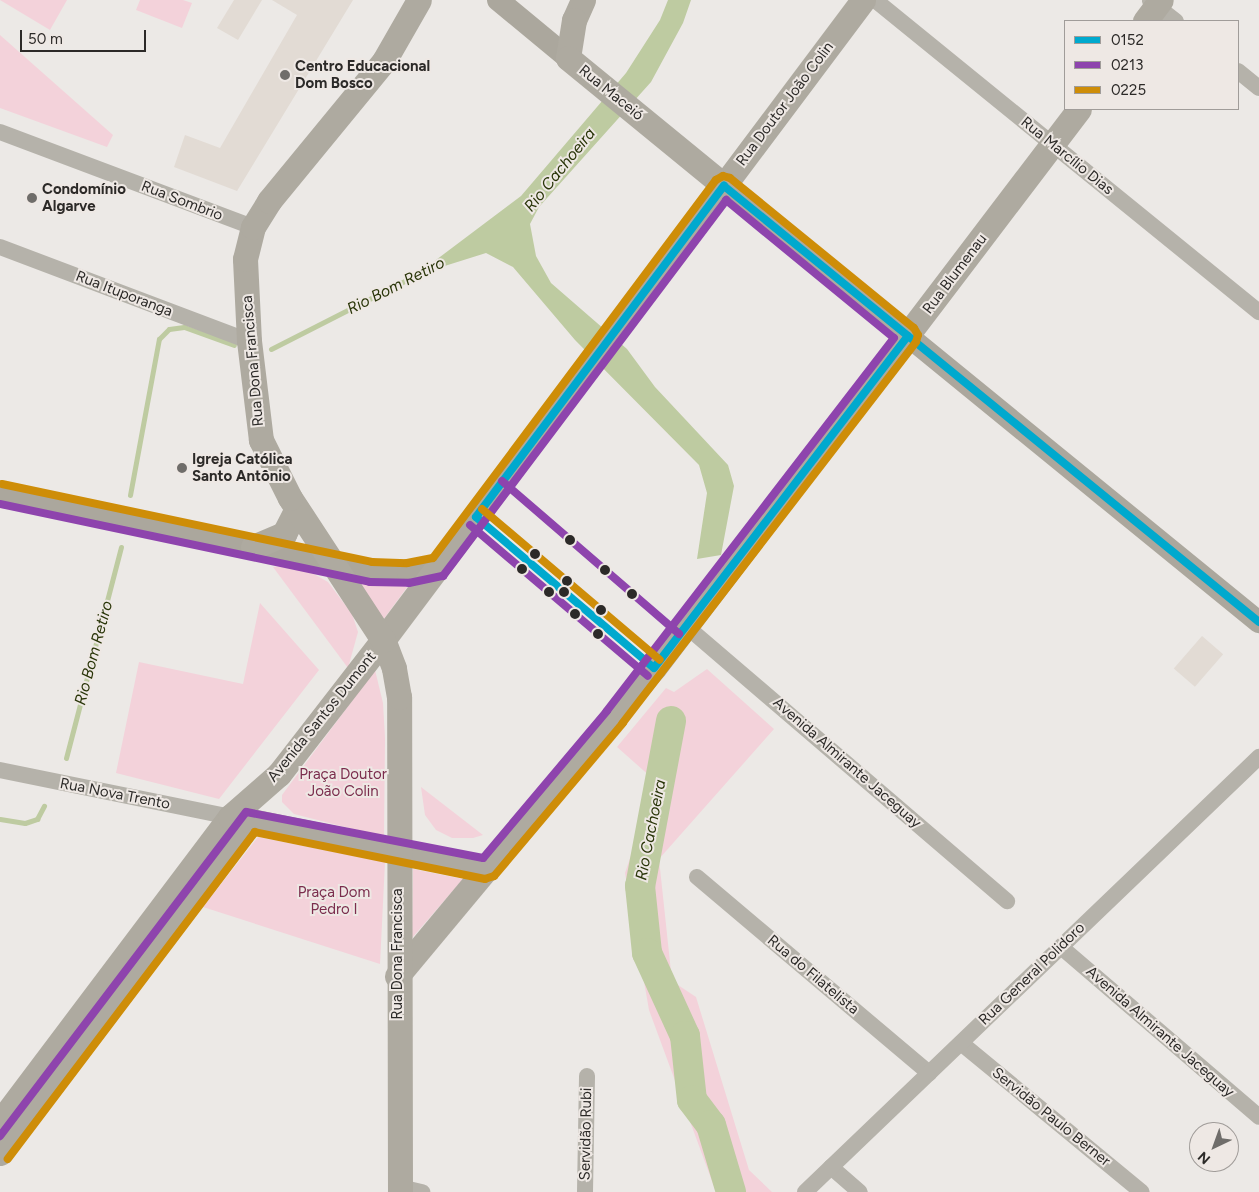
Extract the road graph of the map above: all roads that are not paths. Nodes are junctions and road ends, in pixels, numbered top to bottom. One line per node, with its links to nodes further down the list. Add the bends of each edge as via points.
1 (420, 0): 15 (main road, Rua Dona Francisca, via 384,61 268,201)
2 (498, 0): 8 (main road, Rua Maceió)
3 (582, 0): 8 (main road, via 574,20)
4 (863, 0): 14 (main road, Rua Doutor João Colin)
5 (874, 0): 13 (street, Rua Marcílio Dias)
6 (1153, 7): 7 (street)
7 (1174, 20)
8 (568, 58): 14 (main road, Rua Maceió)
9 (1239, 72): 10 (street)
10 (1259, 88)
11 (1078, 110): 13 (main road, Rua Blumenau)
12 (0, 132): 15 (street, Rua Sombrio)
13 (1052, 144): 17 (street, Rua Marcílio Dias); 18 (main road, Rua Blumenau)
14 (724, 186): 18 (main road, Rua Maceió); 24 (main road, Rua Doutor João Colin)
15 (253, 227): 19 (main road, Rua Dona Francisca, via 245,259)
16 (0, 247): 19 (street, Rua Ituporanga)
17 (1259, 312)
18 (908, 336): 25 (main road); 26 (main road, Rua Blumenau)
19 (249, 341): 21 (main road, Rua Dona Francisca, via 261,440)
20 (0, 494): 22 (main road)
21 (297, 509): 22 (main road, via 284,534); 23 (main road, Rua Dona Francisca)
22 (253, 547): 23 (main road)
23 (333, 564): 24 (main road, via 386,574); 27 (main road, Rua Dona Francisca)
24 (439, 567): 27 (main road, Rua Doutor João Colin)
25 (1259, 622)
26 (686, 626): 33 (main road, Rua Blumenau, via 615,717); 35 (street, Avenida Almirante Jaceguay)
27 (384, 640): 30 (main road, Avenida Santos Dumont); 32 (main road, Rua Dona Francisca, via 394,668 399,698)
28 (1259, 757): 36 (street, Rua General Polidoro)
29 (0, 770): 31 (street, Rua Nova Trento)
30 (279, 774): 31 (main road, Avenida Santos Dumont); 31 (main road, via 268,801)
31 (250, 821): 32 (main road, Rua Nova Trento); 42 (main road, Avenida Santos Dumont); 43 (main road, Avenida Santos Dumont)
32 (398, 851): 33 (main road, Rua Nova Trento); 37 (main road, Rua Dona Francisca)
33 (487, 869): 37 (main road, Rua Blumenau)
34 (697, 877): 39 (street, Rua do Filatelista)
35 (1007, 901)
36 (1061, 947): 38 (street, Rua General Polidoro); 41 (street, Avenida Almirante Jaceguay)
37 (397, 976): 45 (main road, Rua Dona Francisca)
38 (961, 1043): 39 (street, Rua General Polidoro); 49 (street, Servidão Paulo Berner)
39 (929, 1073): 44 (street, Rua General Polidoro)
40 (587, 1076): 46 (street, Servidão Rubi)
41 (1259, 1117)
42 (0, 1122)
43 (0, 1153)
44 (831, 1167): 47 (street, Rua General Polidoro); 48 (street)
45 (407, 1190)
46 (585, 1192)
47 (805, 1192)
48 (860, 1192)
49 (1142, 1192)

